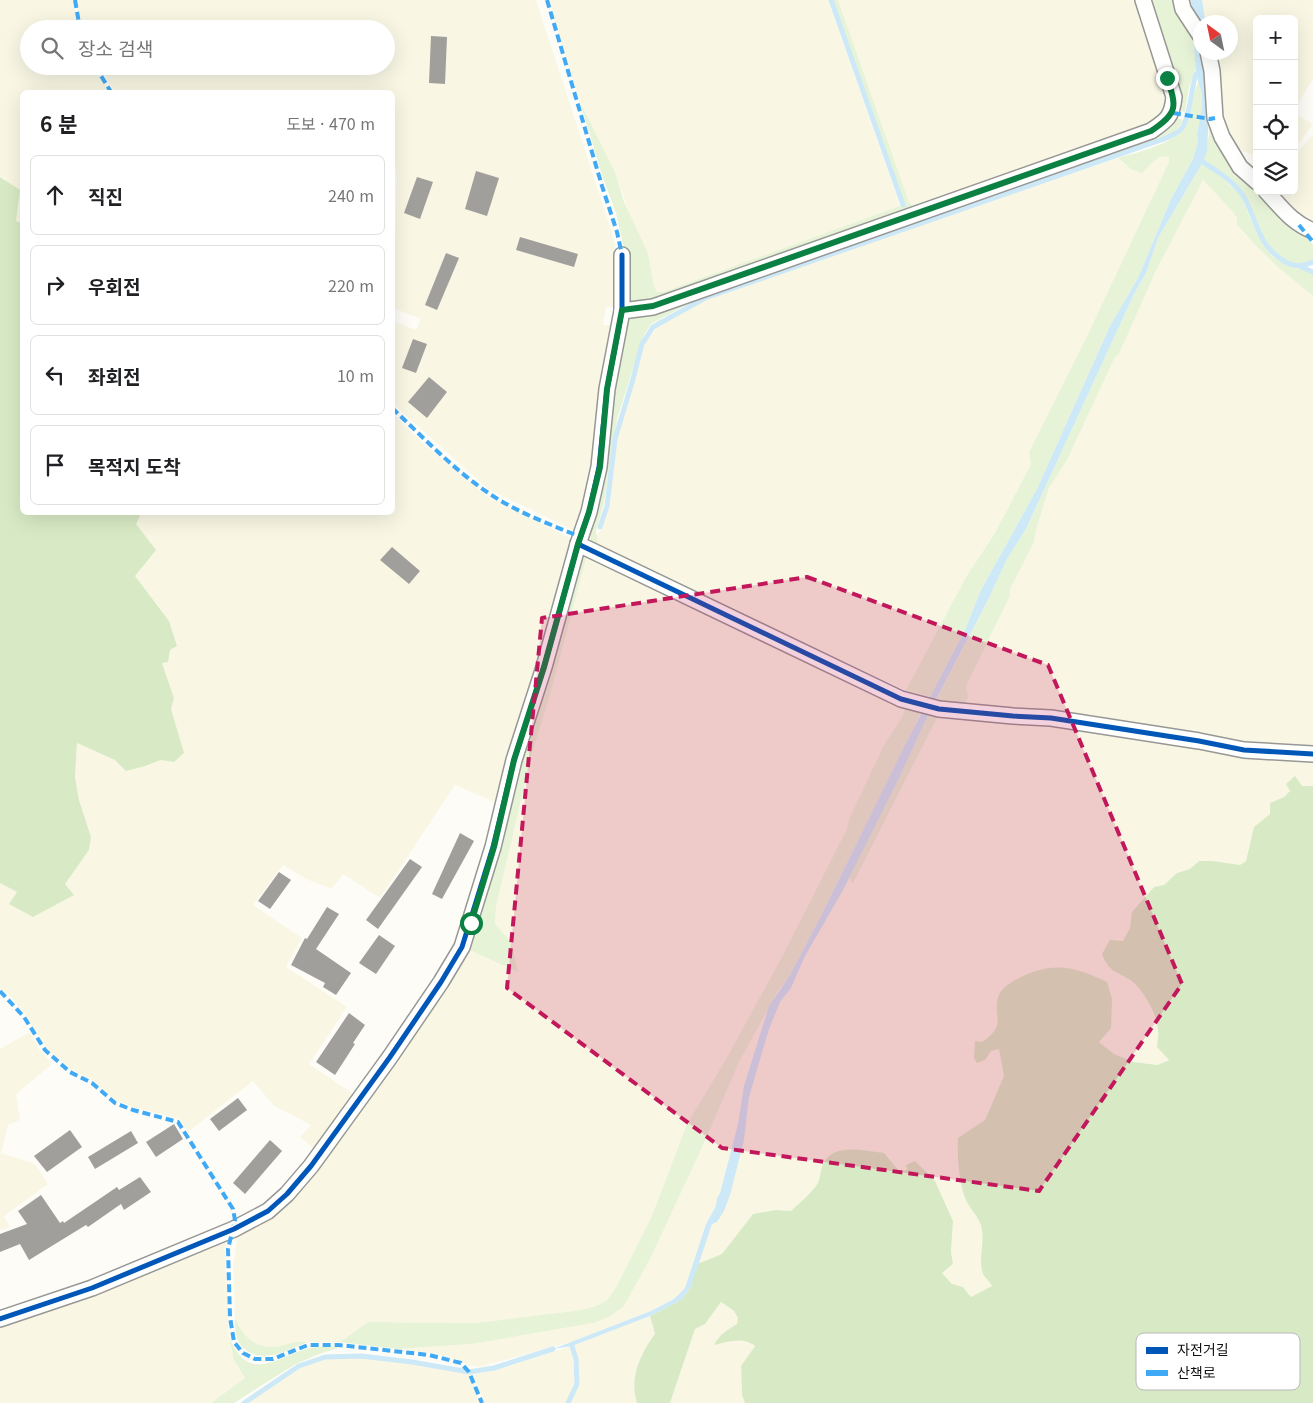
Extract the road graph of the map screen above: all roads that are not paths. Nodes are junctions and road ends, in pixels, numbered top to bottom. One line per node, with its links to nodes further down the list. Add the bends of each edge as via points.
1 (1143, 0): 9 (street, via 1174,97 1173,113 1151,131 653,306)
2 (1181, 0): 3 (street)
3 (1193, 25)
4 (1210, 60): 5 (street, via 1215,118 1222,137 1240,166)
5 (1253, 178)
6 (1270, 195): 7 (street, via 1299,225)
7 (1313, 231)
8 (622, 255): 9 (street)
9 (622, 310): 10 (street, via 607,389 600,467)
10 (578, 544): 11 (street, via 902,698 928,706 1051,718 1244,750); 12 (street, via 514,760 491,857 462,947 405,1035 311,1166 268,1212 234,1229 92,1288)
11 (1313, 754)
12 (0, 1319)

